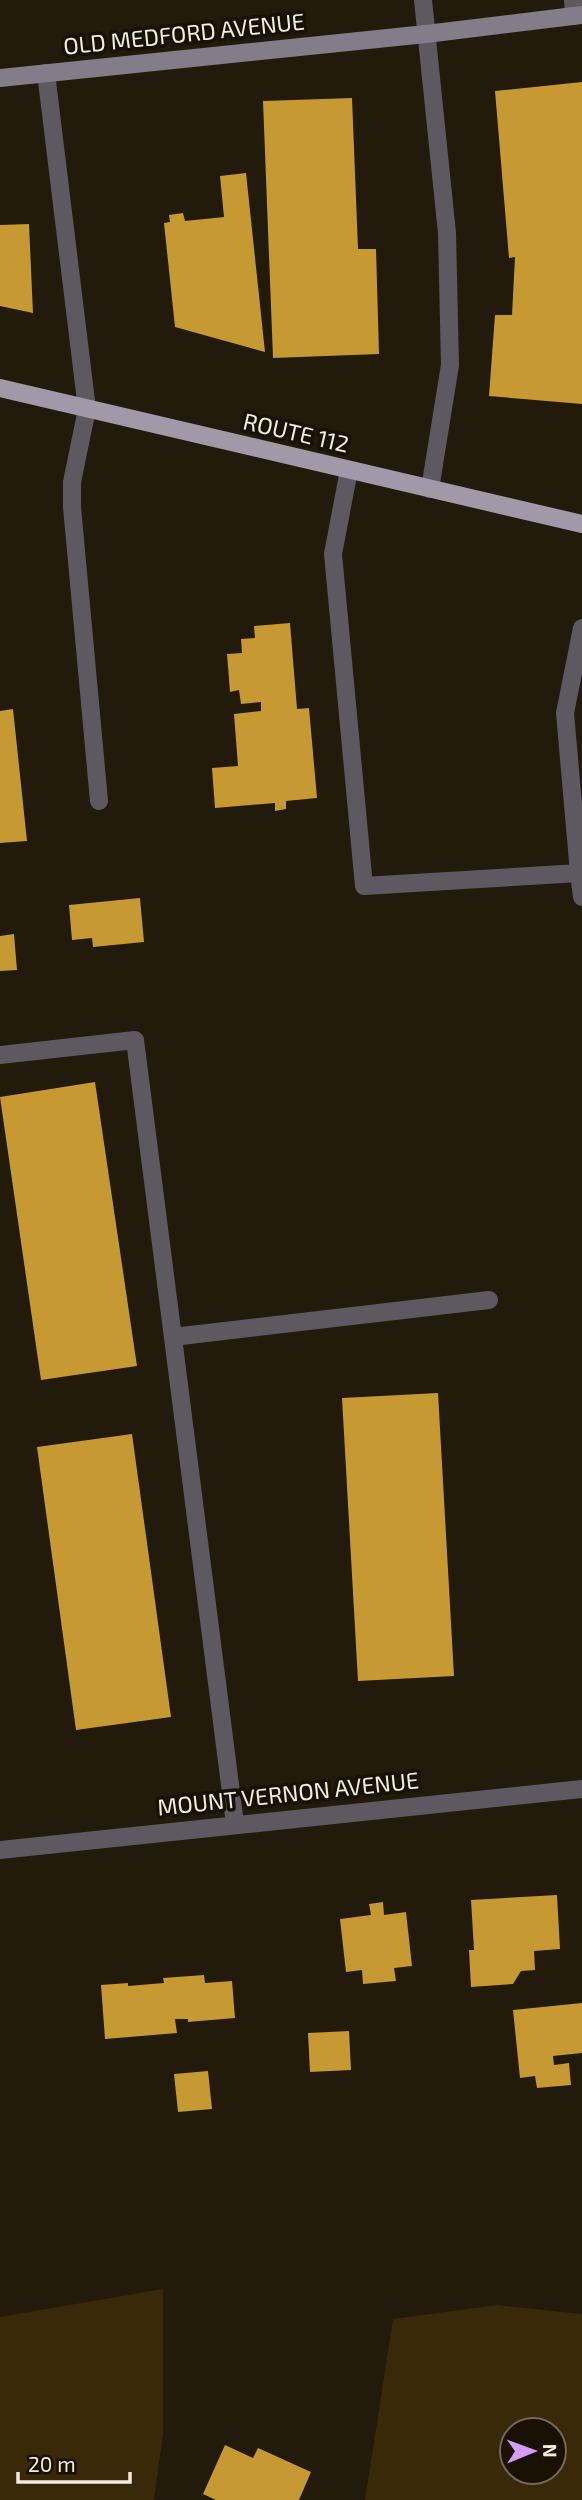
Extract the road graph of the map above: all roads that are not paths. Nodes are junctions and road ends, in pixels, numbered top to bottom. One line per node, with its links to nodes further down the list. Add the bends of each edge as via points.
1 (423, 0): 3 (street)
2 (576, 10): 3 (street, OLD MEDFORD AVENUE)
3 (426, 34): 4 (street, OLD MEDFORD AVENUE); 9 (street, via 447,233 450,365)
4 (46, 73): 5 (street, OLD MEDFORD AVENUE); 7 (street)
5 (0, 78)
6 (0, 388): 7 (main road, ROUTE 112)
7 (87, 410): 8 (main road, ROUTE 112); 12 (street, via 72,482 72,507)
8 (349, 470): 9 (main road, ROUTE 112); 13 (street, via 333,554 365,886)
9 (430, 489): 10 (main road, ROUTE 112)
10 (582, 524)
11 (582, 628): 13 (street, via 565,713)
12 (99, 800)
13 (579, 873): 14 (street)
14 (582, 897)
15 (0, 1055): 17 (street, via 135,1040)
16 (489, 1300): 17 (street)
17 (173, 1338): 19 (street)
18 (582, 1789): 19 (street, MOUNT VERNON AVENUE)
19 (235, 1824): 20 (street, MOUNT VERNON AVENUE)
20 (0, 1850)

